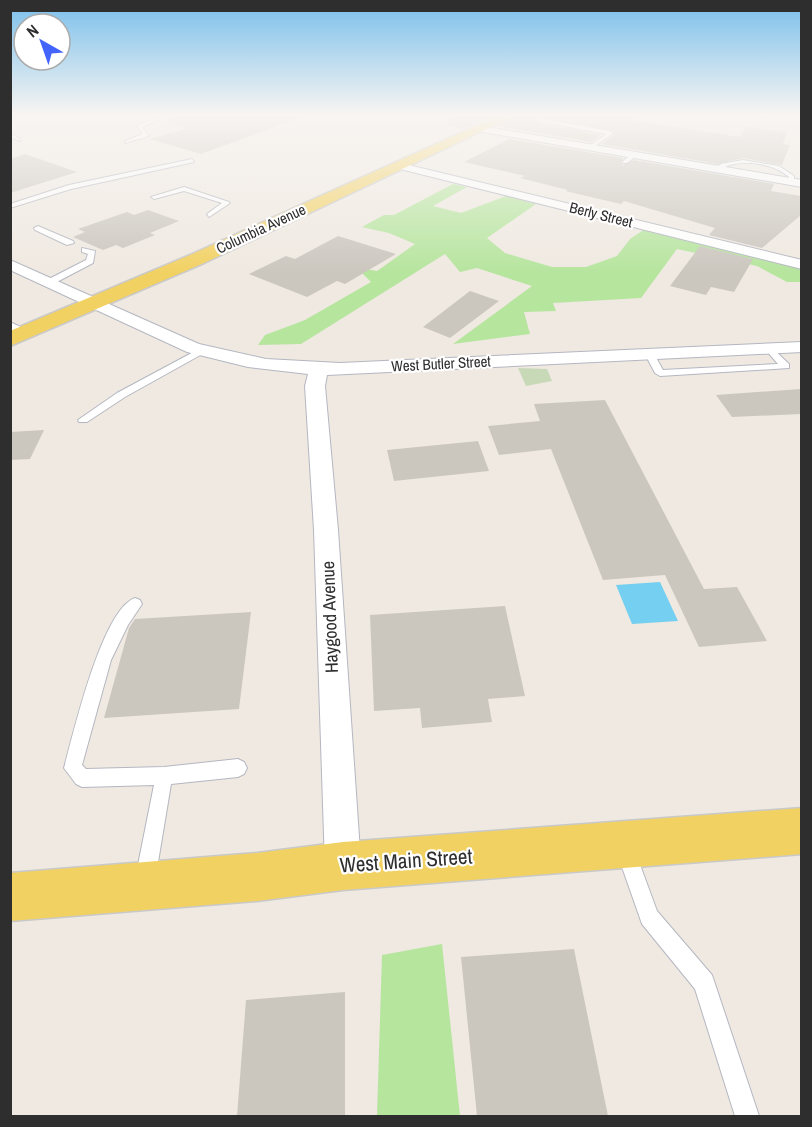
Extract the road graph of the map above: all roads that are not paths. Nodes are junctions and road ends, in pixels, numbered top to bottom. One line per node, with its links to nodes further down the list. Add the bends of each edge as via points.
1 (159, 168): 5 (lane)
2 (397, 168): 17 (main road, Columbia Avenue)
3 (406, 168): 15 (street, Berly Street)
4 (697, 168): 6 (street)
5 (113, 177): 7 (lane); 9 (lane)
6 (796, 183)
7 (122, 185)
8 (154, 197): 10 (lane, via 184,189 228,203)
9 (10, 206)
10 (209, 215)
11 (38, 228): 12 (lane)
12 (70, 243)
13 (85, 250): 16 (lane, via 92,254 90,261)
14 (10, 264): 16 (street, West Butler Street)
15 (801, 265)
16 (50, 282): 17 (street, West Butler Street)
17 (93, 302): 18 (main road, Columbia Avenue); 20 (street, West Butler Street)
18 (15, 332)
19 (801, 347): 21 (street, West Butler Street)
20 (201, 351): 21 (street, West Butler Street, via 240,362); 22 (lane)
21 (319, 369): 28 (street, Haygood Avenue, via 315,386)
22 (82, 420)
23 (135, 604): 25 (lane, via 121,621 108,648 73,768 82,778)
24 (238, 768): 25 (lane)
25 (164, 776): 29 (lane)
26 (801, 831): 27 (main road, West Main Street)
27 (623, 845): 28 (main road, West Main Street); 31 (lane, via 649,917 704,983)
28 (342, 866): 29 (main road, West Main Street)
29 (144, 886): 30 (main road, West Main Street)
30 (10, 897)
31 (747, 1116)

